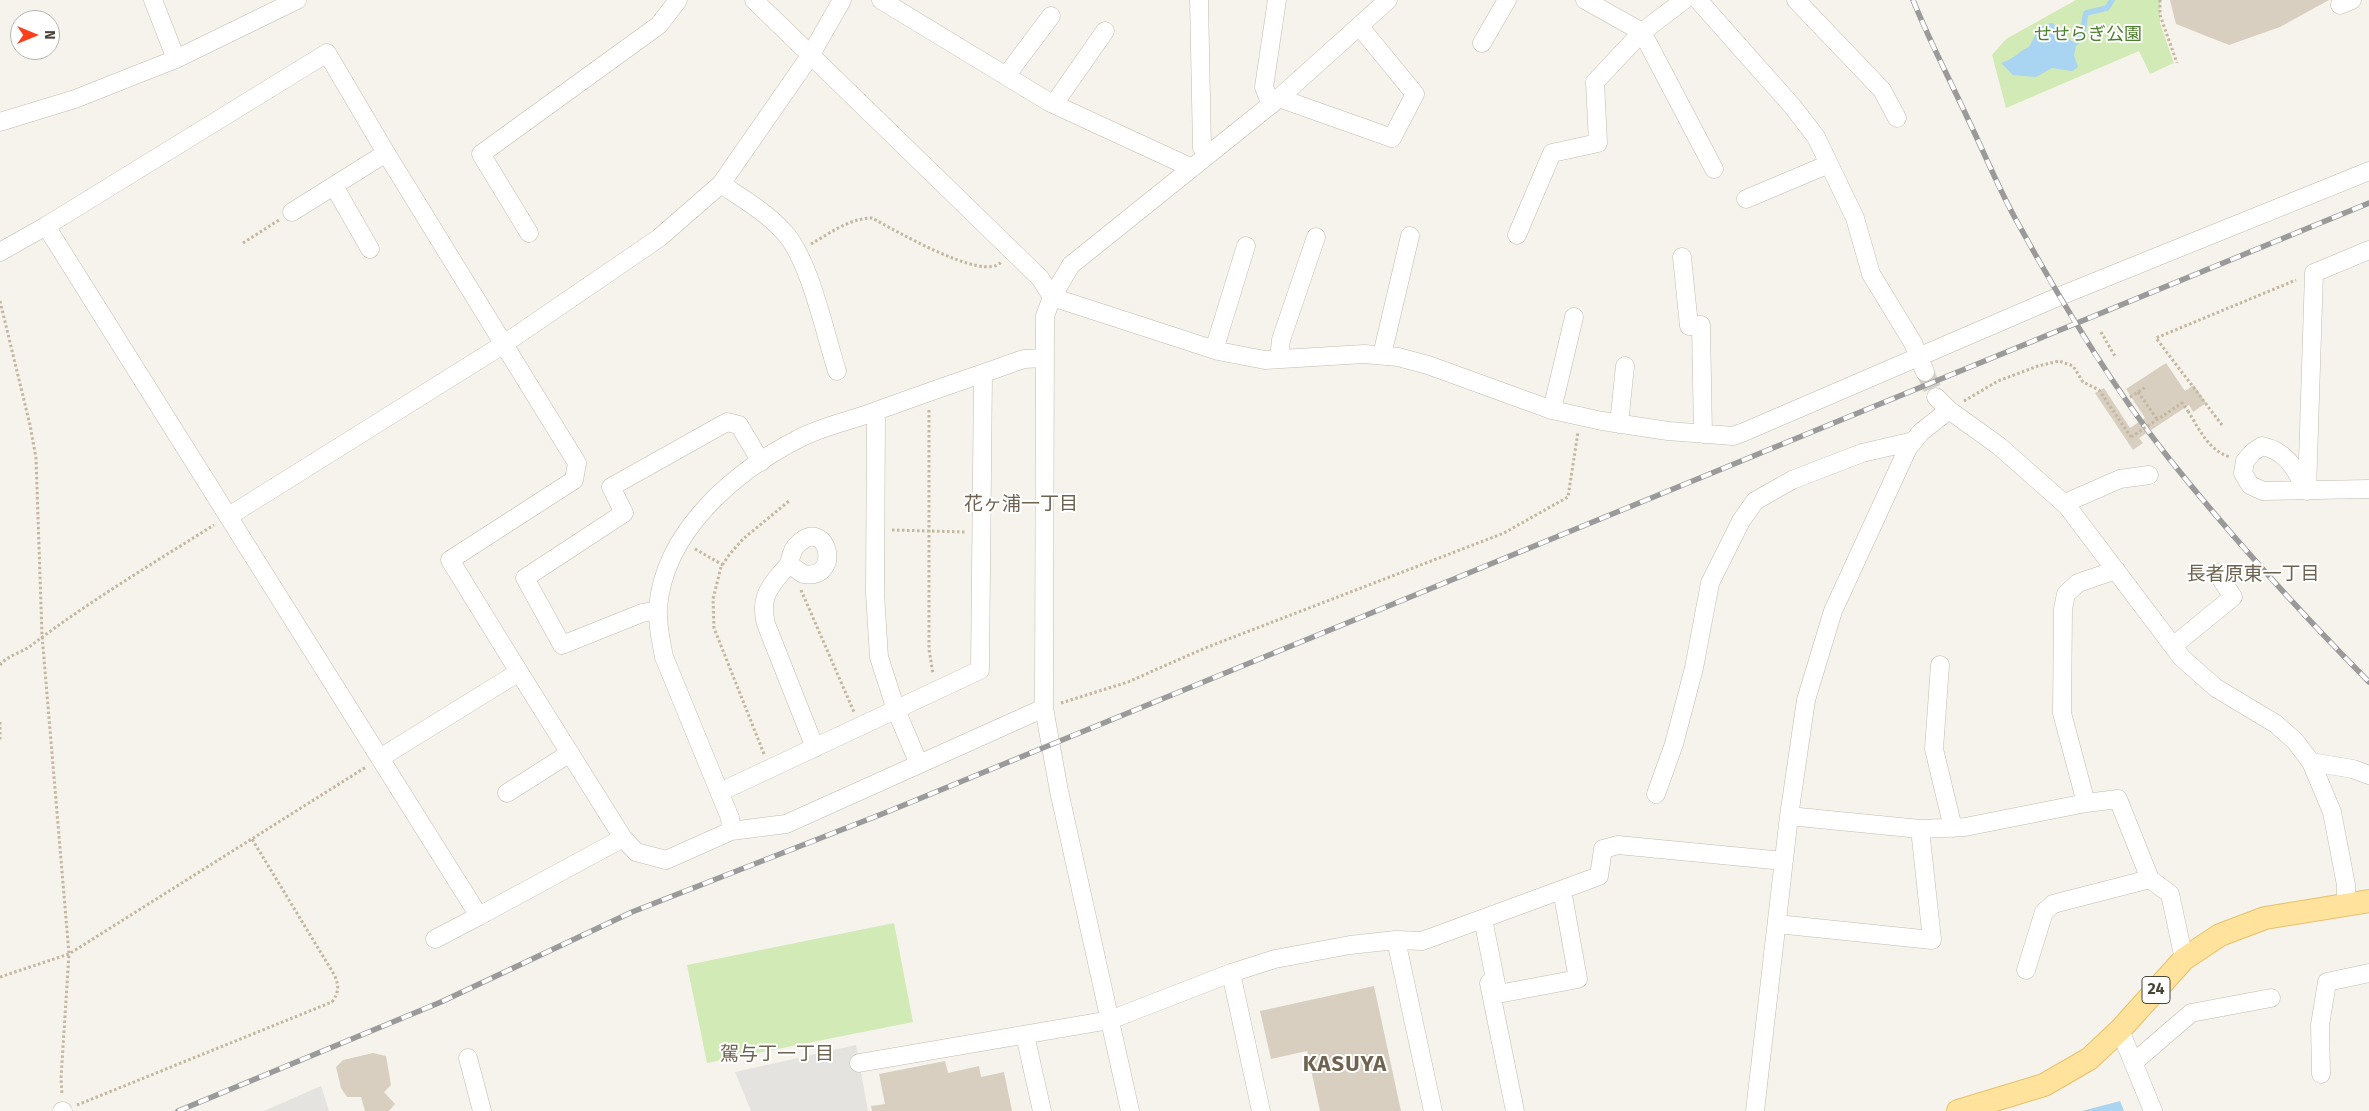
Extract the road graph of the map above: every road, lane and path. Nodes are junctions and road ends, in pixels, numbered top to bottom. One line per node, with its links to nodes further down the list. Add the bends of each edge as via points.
1 (153, 0): 22 (street)
2 (297, 0): 22 (street)
3 (678, 0): 40 (street, via 658,25 481,154)
4 (754, 0): 21 (street)
5 (842, 0): 21 (street)
6 (881, 0): 24 (street)
7 (1199, 0): 30 (street, via 1202,148)
8 (1277, 0): 25 (street, via 1264,87)
9 (1388, 0): 17 (street)
10 (1507, 0): 20 (street)
11 (1585, 0): 19 (street)
12 (1684, 0): 19 (street)
13 (1698, 0): 31 (street, via 1793,106 1816,137)
14 (1796, 0): 27 (street, via 1882,90)
15 (2160, 0): 23 (path, via 2160,14)
16 (1051, 16): 24 (street)
17 (1360, 27): 25 (street); 25 (street, via 1415,94 1392,138)
18 (1105, 31): 26 (street)
19 (1642, 32): 33 (street); 41 (street, via 1596,82 1598,143 1552,153)
20 (1482, 43)
21 (810, 56): 35 (street); 46 (street)
22 (176, 59): 28 (street, via 75,99)
23 (2177, 63)
24 (1006, 76): 26 (street)
25 (1275, 102): 30 (street)
26 (1054, 104): 32 (street)
27 (1897, 118)
28 (0, 122)
29 (386, 154): 36 (street); 39 (street, via 327,53); 57 (street)
30 (1208, 155): 32 (street)
31 (1829, 164): 37 (street); 63 (street, via 1855,218 1870,274)
32 (1192, 168): 53 (street, via 1072,265)
33 (1714, 169)
34 (2369, 171): 63 (street, via 2060,296)
35 (721, 184): 49 (street, via 764,213); 57 (street, via 659,238)
36 (334, 186): 38 (street); 47 (street)
37 (1746, 199)
38 (292, 212): 44 (path)
39 (46, 226): 50 (street); 88 (street)
40 (529, 233)
41 (1517, 235)
42 (1410, 236): 59 (street)
43 (1316, 237): 61 (street, via 1281,340)
44 (243, 243)
45 (1246, 246): 58 (street)
46 (1010, 249): 49 (path, via 998,265 990,268 952,259 872,218 862,218); 53 (street, via 1040,278)
47 (370, 250)
48 (2369, 250): 52 (street)
49 (798, 251): 65 (street)
50 (0, 252)
51 (1682, 257): 79 (street, via 1688,326 1702,325)
52 (2314, 273): 78 (path, via 2156,338); 85 (street)
53 (1052, 297): 58 (street); 60 (street, via 1045,316)
54 (0, 301): 98 (path, via 36,458)
55 (1574, 317): 72 (street)
56 (2100, 332): 62 (path)
57 (504, 344): 88 (street); 102 (street, via 578,462 574,480 450,560)
58 (1214, 350): 61 (street, via 1265,360)
59 (1382, 355): 61 (street); 72 (street, via 1428,365)
60 (1044, 358): 66 (street, via 1024,359); 104 (street)
61 (1279, 358)
62 (2116, 358)
63 (1922, 365): 79 (street, via 1733,436)
64 (1625, 366): 77 (street)
65 (837, 371)
66 (983, 373): 68 (street); 91 (street)
67 (2146, 387): 69 (path)
68 (929, 392): 74 (street); 90 (path)
69 (2138, 392): 71 (path); 76 (path)
70 (1936, 397): 73 (street)
71 (2130, 398)
72 (1552, 410): 75 (street)
73 (1949, 410): 76 (path, bridge, via 1998,381 2059,361 2073,366 2083,382 2099,390 2131,437); 80 (street); 87 (street, via 1999,446)
74 (876, 411): 82 (street, via 801,437); 89 (street)
75 (1580, 416): 77 (street); 104 (path, via 1568,498 1504,533 1205,648 1128,682)
76 (2157, 419): 81 (path, bridge, via 2182,402 2204,437 2218,452)
77 (1620, 424): 79 (street)
78 (2222, 425)
79 (1703, 434)
80 (1914, 441): 118 (street, via 1862,453 1792,480 1755,501 1741,521 1710,583 1694,668 1674,744); 120 (street, via 1833,611 1806,700)
81 (2245, 461): 85 (street, via 2243,473 2250,485 2263,491); 85 (street, via 2262,446 2274,448 2284,454 2294,467)
82 (761, 462): 92 (street, via 709,505); 97 (street, via 739,425 727,422 611,487 624,513 525,578 562,645 642,612)
83 (2149, 475): 87 (street, via 2120,479 2072,500)
84 (2369, 489): 85 (street)
85 (2307, 491)
86 (789, 501): 94 (path, via 743,539)
87 (2067, 506): 95 (street)
88 (229, 516): 98 (path); 111 (street)
89 (875, 530): 90 (path); 105 (street, via 878,649)
90 (929, 532): 91 (path); 103 (path, via 930,665)
91 (981, 532): 103 (street, via 980,670)
92 (681, 541): 94 (path); 97 (street, via 665,573)
93 (790, 564): 107 (path); 109 (street, via 768,588 763,614)
94 (723, 565): 114 (path, via 713,599 714,628)
95 (2116, 570): 99 (street); 119 (street, via 2078,583 2066,594 2063,609 2062,713)
96 (2217, 573): 99 (street, via 2233,598)
97 (658, 610): 116 (street, via 664,657)
98 (42, 635): 100 (path); 136 (path)
99 (2173, 646): 112 (street, via 2216,688 2276,724)
100 (0, 665)
101 (1940, 665): 121 (street, via 1934,749)
102 (519, 672): 110 (street); 111 (street)
103 (939, 690): 105 (street)
104 (1044, 708): 113 (street); 143 (street, via 1059,791)
105 (896, 710): 107 (street); 113 (street)
106 (0, 722): 108 (path)
107 (860, 727): 109 (street)
108 (0, 740)
109 (815, 748): 114 (street)
110 (570, 753): 117 (street); 124 (street)
111 (380, 758): 125 (path); 131 (street)
112 (2311, 762): 115 (street); 130 (street, via 2332,812 2346,885)
113 (919, 764): 123 (street, via 786,824)
114 (770, 768): 116 (street)
115 (2369, 775)
116 (720, 792): 123 (street, via 730,818)
117 (507, 793)
118 (1656, 794)
119 (2086, 802): 121 (street); 127 (street, via 2118,800)
120 (1789, 816): 122 (street); 126 (street)
121 (1953, 828): 122 (street)
122 (1920, 829): 133 (street, via 1932,940)
123 (731, 831): 124 (street, via 666,860 636,852)
124 (623, 838): 131 (street)
125 (252, 839): 136 (path); 150 (path, via 335,976 339,987 337,995 332,1002)
126 (1784, 861): 128 (street, via 1618,845 1603,850 1599,876); 133 (street)
127 (2150, 879): 137 (street, via 2170,894); 138 (street, via 2053,904 2044,912)
128 (1562, 890): 132 (street); 132 (street, via 1578,979 1498,994)
129 (2369, 901): 130 (main road, 24)
130 (2346, 904): 137 (main road, 24, via 2265,918 2220,935)
131 (479, 916): 134 (street)
132 (1480, 920): 135 (street, via 1422,941); 156 (street)
133 (1776, 924): 157 (street)
134 (435, 939)
135 (1396, 940): 139 (street, via 1275,959); 155 (street)
136 (69, 954): 141 (path); 150 (path)
137 (2184, 958): 144 (main road, 24)
138 (2026, 970)
139 (1231, 973): 143 (street); 154 (street)
140 (2369, 973): 149 (street, via 2327,982 2320,1025)
141 (0, 977)
142 (2271, 998): 148 (street, via 2191,1013)
143 (1110, 1020): 145 (street); 153 (street)
144 (2120, 1030): 148 (street); 158 (main road, 24, via 2090,1059 2044,1085)
145 (1025, 1035): 147 (street); 152 (street)
146 (468, 1058): 151 (street)
147 (859, 1063)
148 (2133, 1063): 159 (street)
149 (2321, 1074)
150 (62, 1111)
151 (482, 1111)
152 (1042, 1111)
153 (1130, 1111)
154 (1261, 1111)
155 (1433, 1111)
156 (1515, 1111)
157 (1755, 1111)
158 (1958, 1111)
159 (2153, 1111)

